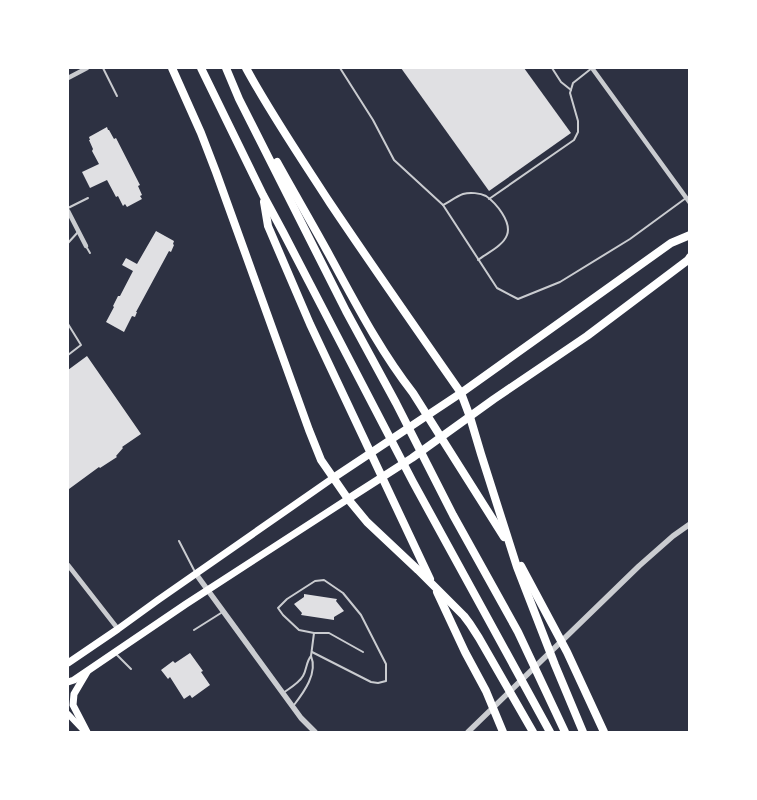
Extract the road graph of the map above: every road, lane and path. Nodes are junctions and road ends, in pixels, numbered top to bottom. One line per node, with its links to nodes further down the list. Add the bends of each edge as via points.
1 (87, 68): 10 (street)
2 (103, 68): 12 (lane)
3 (172, 68): 32 (highway, via 229,206 309,430 321,460)
4 (226, 68): 13 (highway)
5 (246, 68): 30 (highway, via 353,238)
6 (340, 68): 19 (lane, via 394,160)
7 (552, 68): 11 (lane)
8 (592, 68): 11 (lane, via 573,83); 16 (street)
9 (202, 71): 14 (highway)
10 (68, 78)
11 (570, 90): 17 (lane, via 578,121 574,140)
12 (117, 96)
13 (239, 98): 60 (highway, via 346,311 518,632); 62 (highway, via 360,312 515,554)
14 (263, 195): 57 (highway, via 268,226 327,362); 59 (highway, via 413,482)
15 (88, 198): 20 (lane)
16 (686, 198): 18 (street); 27 (lane, via 560,282 518,299 497,288)
17 (489, 199): 19 (lane, via 485,195 463,194); 27 (lane, via 507,221 508,234 501,244)
18 (690, 203)
19 (443, 205): 27 (lane)
20 (68, 210): 21 (street)
21 (79, 232): 23 (lane); 24 (street)
22 (690, 235): 30 (highway, via 671,243)
23 (68, 243)
24 (86, 246): 25 (lane)
25 (90, 253)
26 (690, 257): 31 (highway, via 600,326)
27 (478, 260)
28 (68, 324): 29 (lane, via 81,345)
29 (68, 355)
30 (461, 393): 31 (highway); 32 (highway)
31 (470, 417): 33 (highway); 61 (highway, via 517,567)
32 (333, 478): 33 (highway); 37 (main road)
33 (348, 499): 38 (main road); 58 (highway, via 367,522 465,617)
34 (690, 524): 56 (street, via 660,547)
35 (179, 541): 37 (lane)
36 (68, 565): 40 (street)
37 (196, 574): 38 (street); 40 (main road)
38 (207, 590): 39 (street); 45 (main road)
39 (223, 612): 41 (lane); 51 (street)
40 (118, 629): 47 (main road)
41 (194, 630)
42 (314, 634): 43 (lane); 43 (lane, via 299,630 278,608 315,581 324,580 343,593 360,615 386,664 386,681 371,682); 44 (lane, via 329,633)
43 (312, 652): 46 (lane)
44 (363, 652)
45 (114, 653): 48 (lane); 49 (main road)
46 (312, 656): 51 (lane, via 303,677); 52 (lane, via 313,672)
47 (68, 663)
48 (131, 669)
49 (88, 671): 50 (main road); 54 (main road, via 74,694 73,706)
50 (68, 682)
51 (282, 693): 52 (street)
52 (293, 707): 55 (street)
53 (68, 714): 54 (main road)
54 (86, 732)
55 (315, 732)
56 (468, 732)
57 (503, 732)
58 (533, 732)
59 (550, 732)
60 (565, 732)
61 (583, 732)
62 (604, 732)

